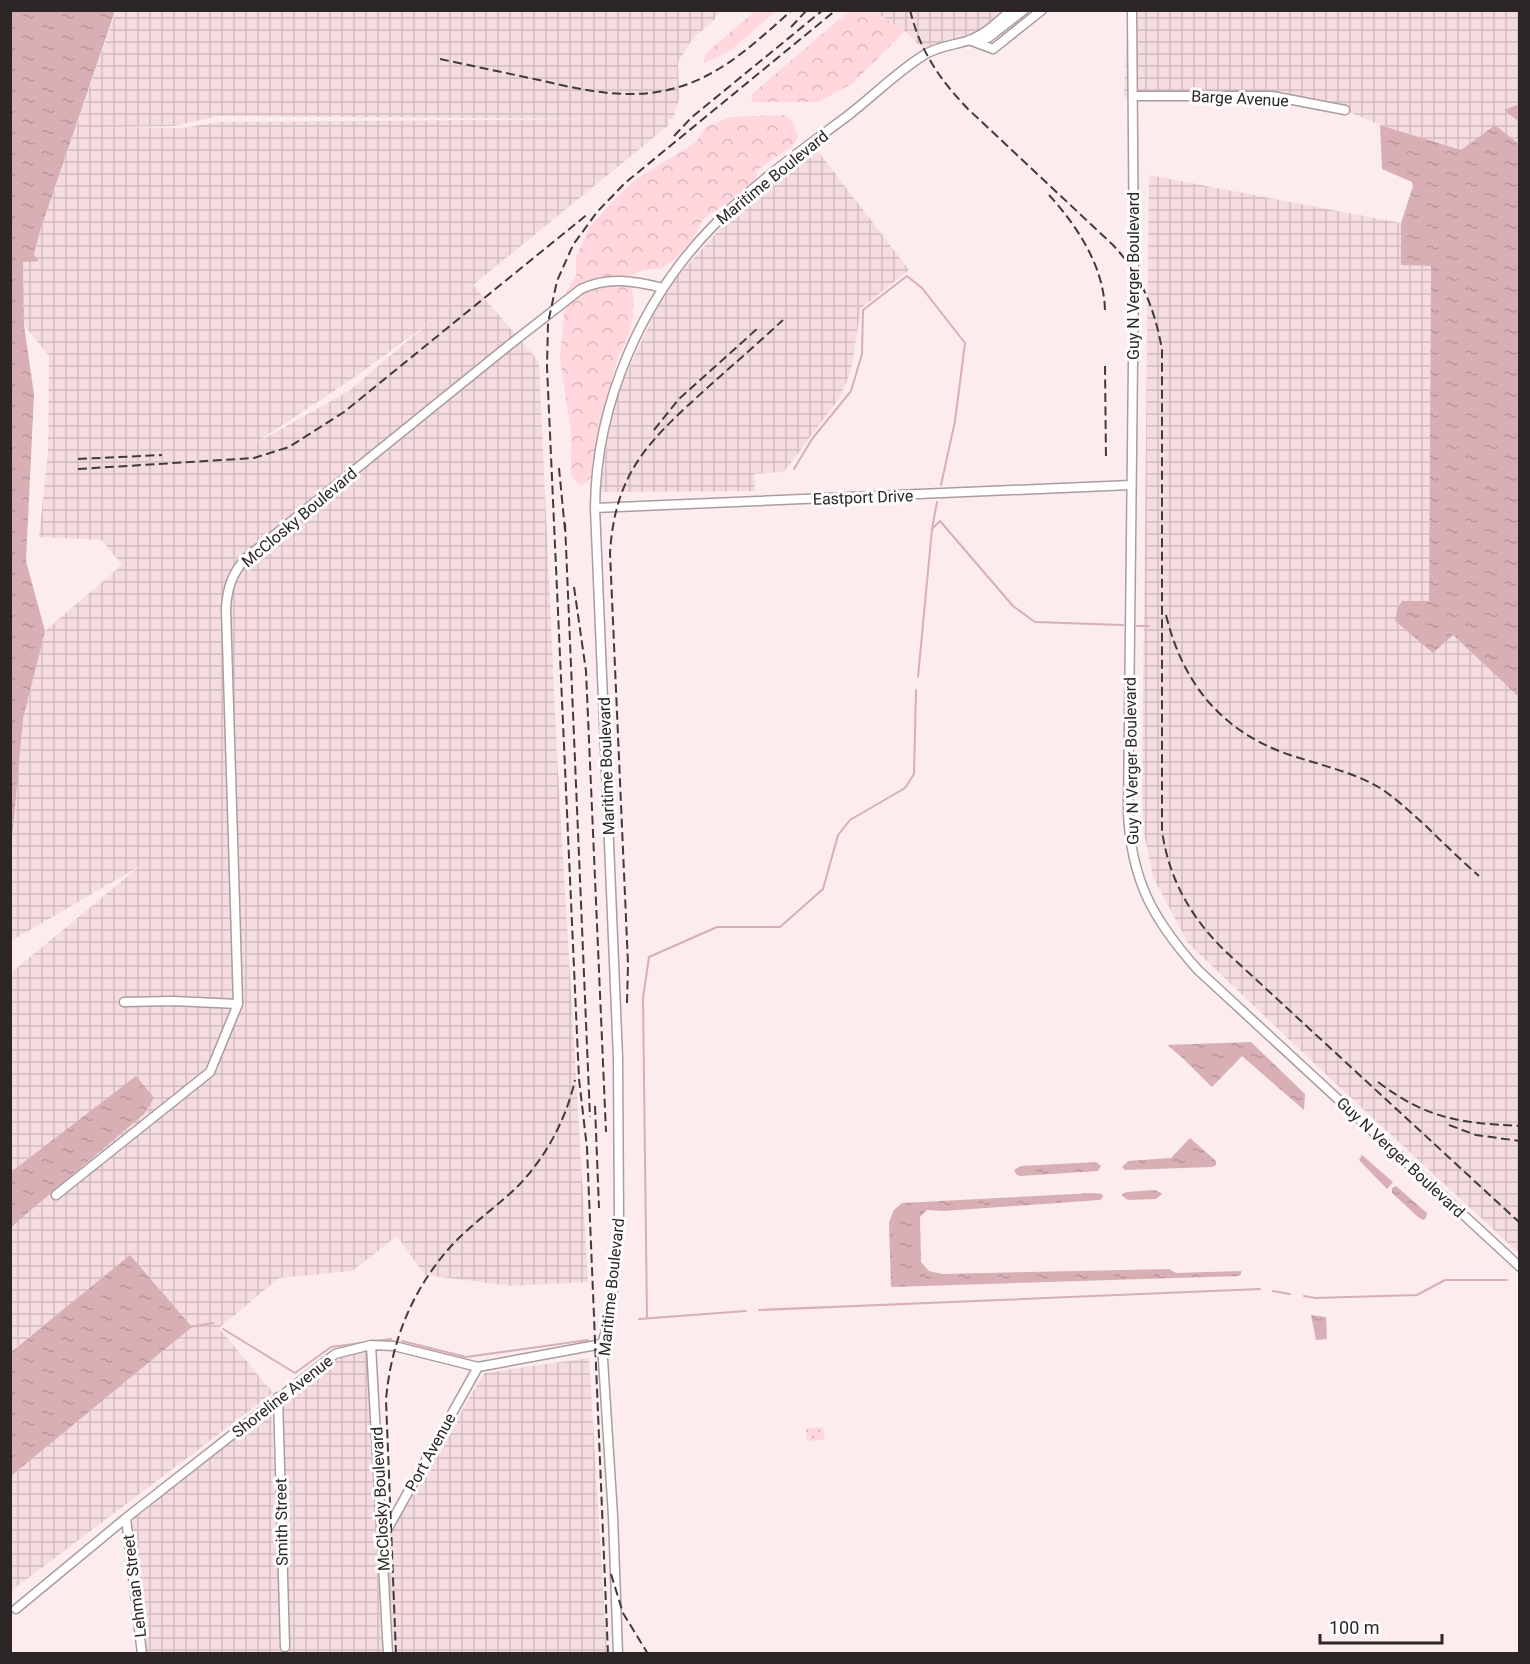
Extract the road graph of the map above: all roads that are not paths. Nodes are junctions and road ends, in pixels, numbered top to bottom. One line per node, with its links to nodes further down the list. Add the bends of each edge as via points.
1 (1003, 10): 7 (street, Maritime Boulevard)
2 (1011, 10): 7 (street, Maritime Boulevard, via 985,33)
3 (1024, 10): 7 (street, Maritime Boulevard, via 988,38)
4 (1033, 10): 7 (street, Maritime Boulevard, via 995,42)
5 (1042, 10): 7 (street, Maritime Boulevard, via 993,48)
6 (1132, 10): 8 (street, Guy N Verger Boulevard)
7 (969, 40): 10 (street, Maritime Boulevard, via 925,54 765,179 716,222)
8 (1134, 96): 9 (street, Barge Avenue, via 1272,96); 11 (street, Guy N Verger Boulevard)
9 (1346, 110)
10 (663, 288): 12 (street, Maritime Boulevard, via 634,342 605,421); 14 (street, McClosky Boulevard, via 620,281 581,289 246,558 233,575 226,609)
11 (1131, 485): 12 (street, Eastport Drive); 16 (street, Guy N Verger Boulevard, via 1129,832 1143,892 1162,926 1198,970)
12 (596, 508): 17 (street, Maritime Boulevard, via 618,1058 619,1224 611,1315)
13 (124, 1002): 14 (street)
14 (238, 1004): 15 (street, McClosky Boulevard, via 210,1072)
15 (56, 1195)
16 (1520, 1267)
17 (602, 1344): 19 (street, Shoreline Avenue); 27 (street, Maritime Boulevard)
18 (370, 1345): 19 (street, Shoreline Avenue); 20 (street, Shoreline Avenue, via 334,1354); 22 (street, McClosky Boulevard)
19 (478, 1367): 22 (street, Port Avenue)
20 (278, 1397): 21 (street, Shoreline Avenue); 24 (street, Smith Street)
21 (126, 1518): 23 (street, Shoreline Avenue); 25 (street, Lehman Street)
22 (382, 1537): 26 (street, McClosky Boulevard)
23 (16, 1609)
24 (285, 1647)
25 (142, 1653)
26 (388, 1653)
27 (618, 1653)

